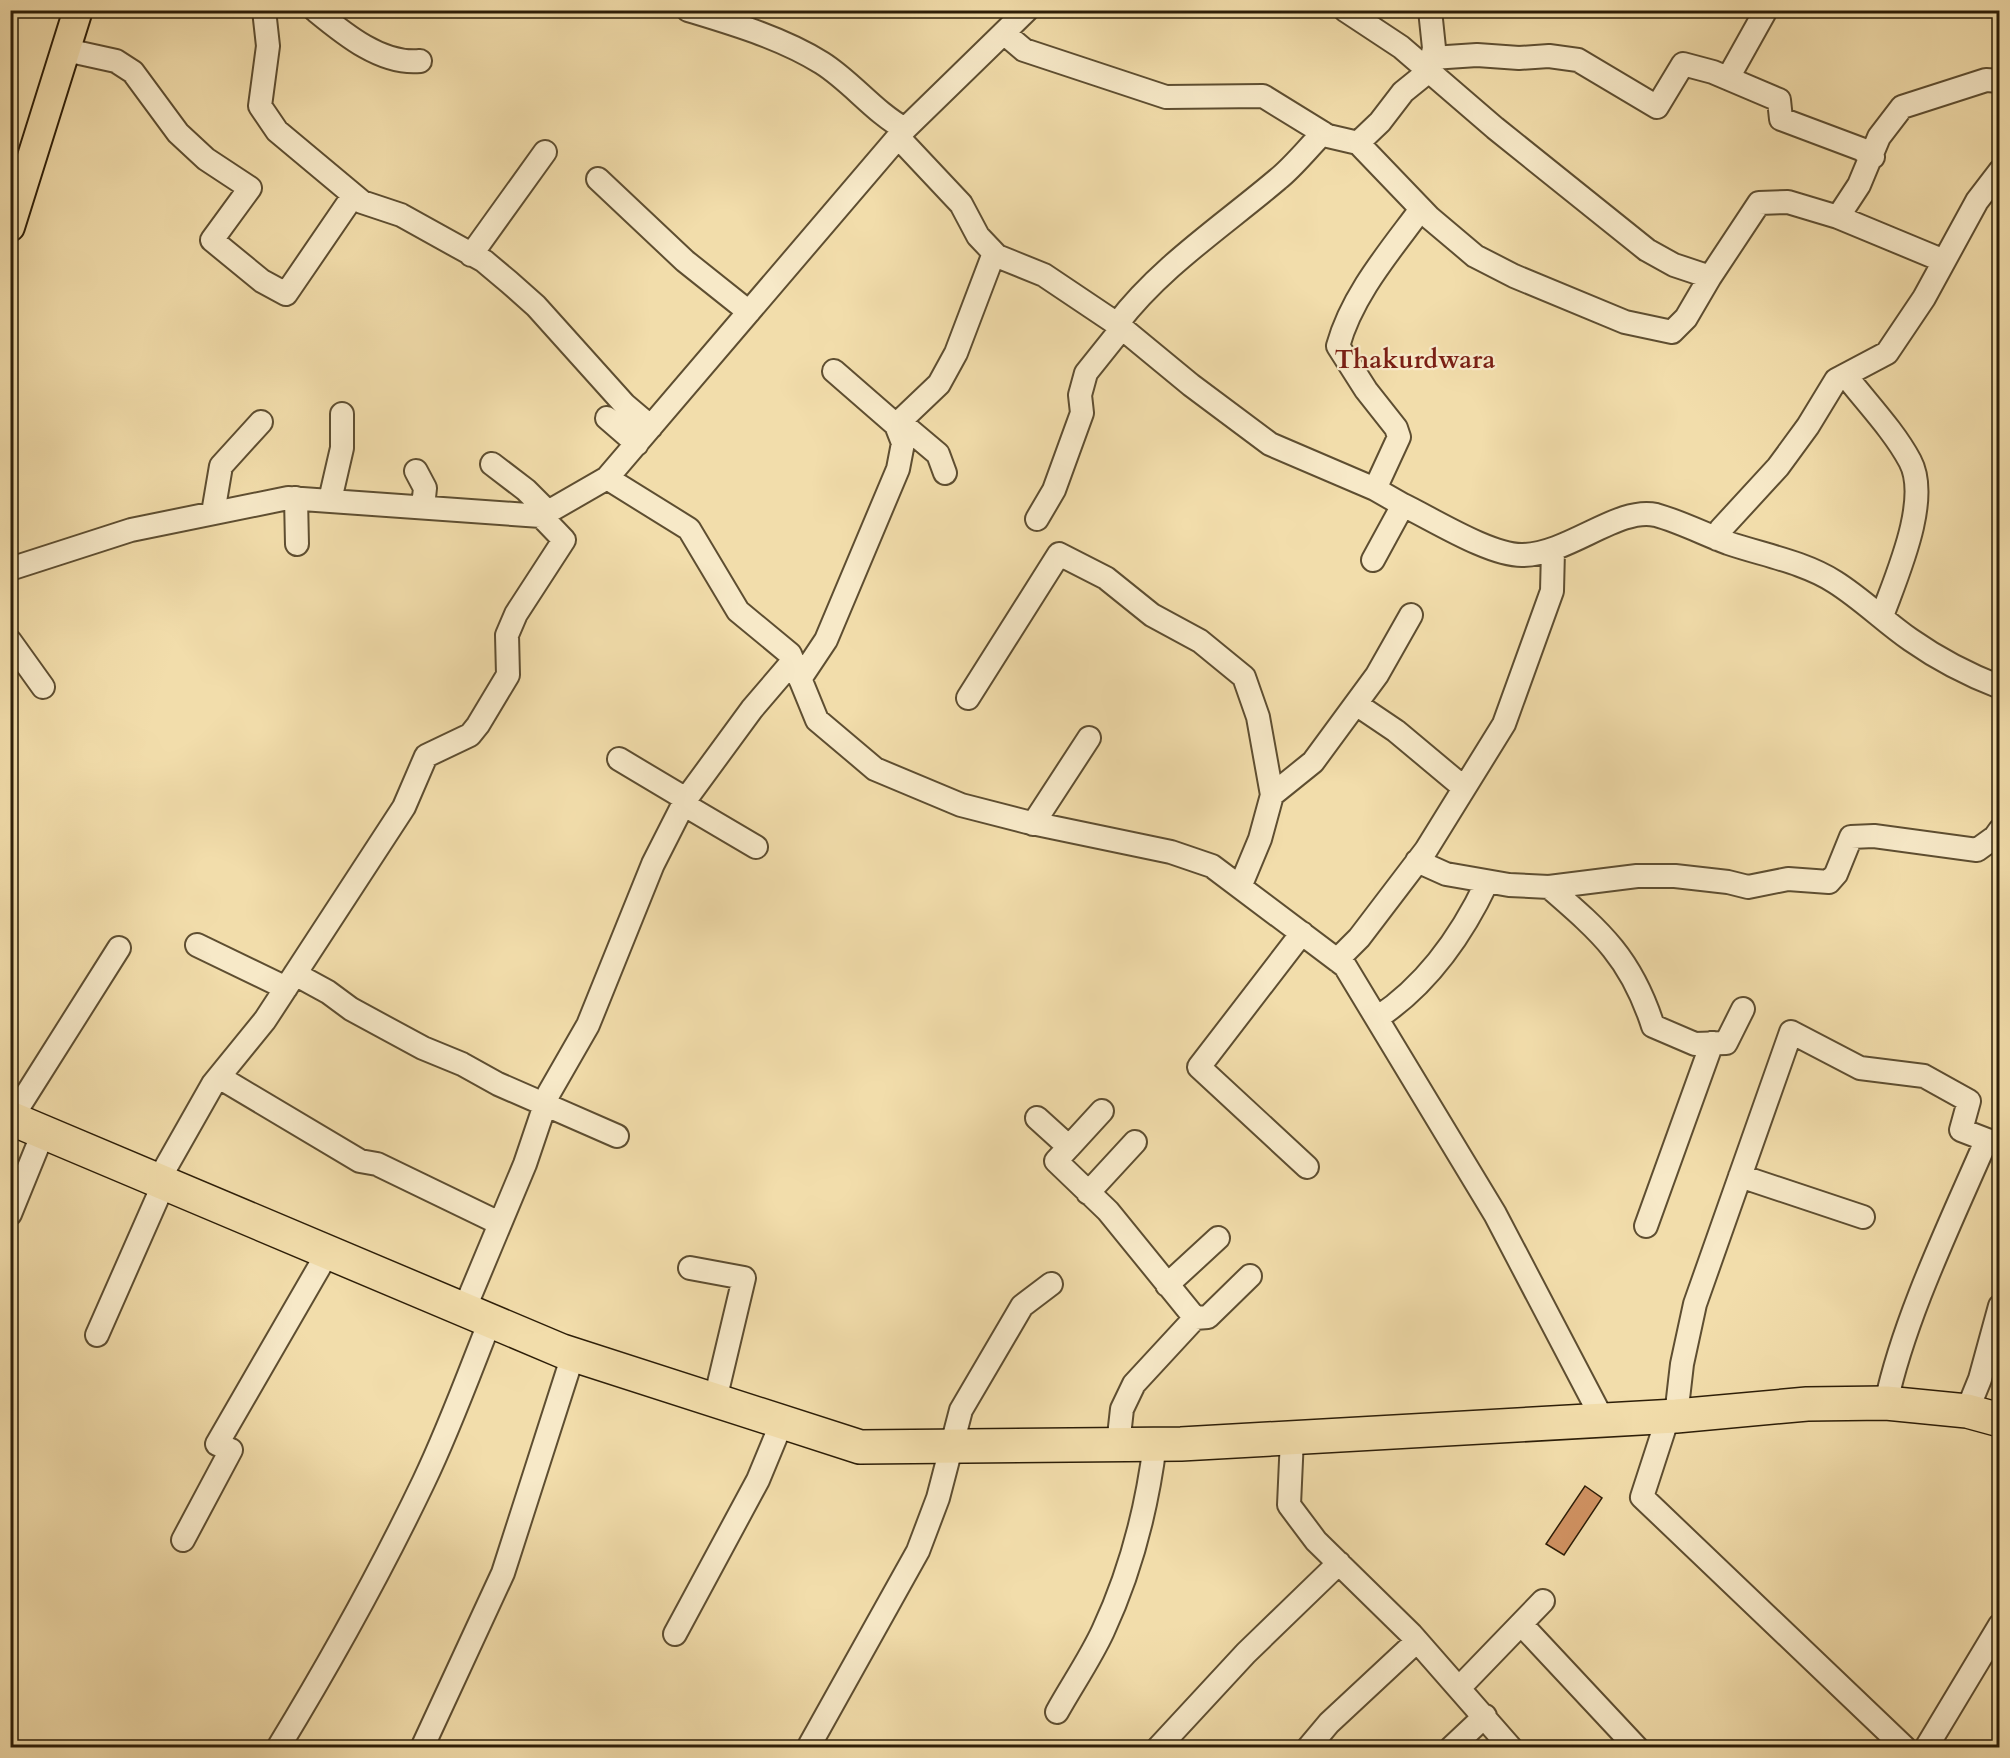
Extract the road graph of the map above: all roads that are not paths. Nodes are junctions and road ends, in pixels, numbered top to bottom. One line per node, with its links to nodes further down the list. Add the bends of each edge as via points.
1 (264, 10): 22 (street, via 268,46 260,106 277,131)
2 (315, 10): 11 (street, via 376,53 406,63)
3 (688, 10): 15 (street, via 773,38 822,63)
4 (1027, 10): 9 (street)
5 (1345, 10): 12 (street)
6 (1430, 10): 12 (street, via 1434,48)
7 (1766, 10): 13 (street)
8 (77, 11): 10 (main road)
9 (1004, 33): 15 (street); 16 (street, via 1024,50 1166,97 1263,96)
10 (66, 50): 22 (street, via 116,61 133,72 178,133 206,159 250,188 212,240 286,294); 25 (main road)
11 (420, 61)
12 (1430, 65): 13 (street, via 1477,55 1578,60 1657,107 1683,64); 17 (street); 29 (street, via 1647,250 1674,265)
13 (1728, 78): 19 (street, via 1779,100 1781,119)
14 (2000, 81): 19 (street, via 1986,80 1902,107 1879,136)
15 (902, 133): 26 (street, via 961,204 978,236); 30 (street)
16 (1323, 133): 17 (street); 31 (street, via 1281,177 1171,268)
17 (1358, 143): 23 (street)
18 (545, 152): 27 (street)
19 (1873, 157): 24 (street)
20 (2000, 171): 28 (street, via 1977,201)
21 (598, 179): 30 (street, via 685,261)
22 (353, 196): 27 (street, via 401,214)
23 (1421, 209): 29 (street, via 1475,256 1494,266 1625,322 1650,328 1672,332 1686,318); 43 (street, via 1376,269 1338,346 1399,437)
24 (1838, 217): 28 (street); 29 (street, via 1788,202 1759,203)
25 (10, 227)
26 (994, 253): 31 (street, via 1044,275); 37 (street, via 956,353 939,384)
27 (471, 255): 38 (street, via 484,261 536,306 625,405)
28 (1944, 261): 33 (street, via 1887,353)
29 (1710, 277)
30 (749, 312): 38 (street)
31 (1119, 326): 43 (street, via 1270,444); 50 (street, via 1086,373 1080,395 1082,412 1054,490)
32 (834, 371): 37 (street)
33 (1846, 376): 51 (street, via 1836,380 1778,467 1720,529); 57 (street, via 1911,463 1916,489 1917,514)
34 (342, 414): 45 (street, via 342,448)
35 (607, 418): 38 (street)
36 (261, 422): 48 (street, via 221,466)
37 (898, 423): 41 (street, via 938,454); 59 (street, via 903,443 898,469 826,640)
38 (644, 435): 42 (street)
39 (492, 464): 49 (street, via 526,490)
40 (416, 471): 47 (street, via 425,488)
41 (945, 473)
42 (607, 478): 49 (street); 59 (street, via 689,529 738,611 790,654)
43 (1375, 489): 46 (street)
44 (296, 498): 45 (street); 48 (street, via 247,497); 52 (street)
45 (330, 501): 47 (street)
46 (1402, 505): 53 (street, via 1500,553 1524,555); 54 (street)
47 (423, 507): 49 (street)
48 (213, 513): 55 (street, via 131,530)
49 (544, 514): 80 (street, via 564,540 516,614 507,635 508,675 470,735 426,756 404,807)
50 (1037, 519)
51 (1717, 539): 53 (street, via 1640,512); 57 (street, via 1833,580)
52 (297, 544)
53 (1553, 550): 66 (street, via 1552,591 1504,724)
54 (1373, 560)
55 (10, 569)
56 (1411, 615): 63 (street)
57 (1882, 616): 61 (street, via 1942,660)
58 (10, 641): 60 (street)
59 (797, 670): 68 (street, via 752,708); 69 (street, via 817,720 875,769 961,805)
60 (43, 687)
61 (2000, 687)
62 (968, 698): 67 (street, via 1059,554 1106,578 1152,615 1200,641 1244,677 1258,717)
63 (1356, 704): 66 (street, via 1396,731); 67 (street, via 1313,762)
64 (1089, 738): 69 (street)
65 (619, 759): 68 (street)
66 (1463, 787): 72 (street)
67 (1272, 795): 74 (street, via 1260,840)
68 (685, 801): 71 (street); 85 (street, via 653,864 588,1025)
69 (1033, 824): 74 (street, via 1171,852 1212,866)
70 (2000, 830): 75 (street, via 1977,850 1874,836 1851,837 1829,882 1788,879 1748,887 1675,876 1637,876)
71 (756, 848)
72 (1417, 861): 73 (street, via 1446,874); 79 (street, via 1359,938)
73 (1487, 882): 75 (street); 82 (street, via 1463,929 1424,979 1399,1004)
74 (1240, 887): 76 (street)
75 (1550, 887): 83 (street, via 1623,958 1643,993 1653,1026 1695,1044)
76 (1302, 933): 79 (street); 94 (street, via 1199,1067)
77 (197, 945): 80 (street)
78 (119, 948): 88 (street)
79 (1337, 960): 82 (street, via 1345,966)
80 (290, 981): 84 (street, via 265,1020); 85 (street, via 328,992 351,1009)
81 (1743, 1009): 83 (street, via 1726,1043)
82 (1377, 1018): 117 (street, via 1495,1214)
83 (1712, 1043): 101 (street)
84 (219, 1077): 96 (street); 100 (street, via 360,1161 377,1164)
85 (545, 1106): 90 (street); 100 (street)
86 (1102, 1111): 93 (street)
87 (1037, 1118): 93 (street)
88 (11, 1119): 89 (highway)
89 (44, 1132): 96 (highway); 98 (street)
90 (617, 1136)
91 (1135, 1142): 97 (street)
92 (1993, 1143): 95 (street, via 1961,1130 1969,1101 1924,1076 1860,1068 1791,1032); 114 (street, via 1916,1310)
93 (1069, 1147): 97 (street, via 1056,1161)
94 (1307, 1167)
95 (1740, 1176): 99 (street); 116 (street, via 1695,1304)
96 (161, 1182): 103 (highway); 111 (street)
97 (1088, 1193): 107 (street, via 1108,1211)
98 (10, 1214)
99 (1863, 1217)
100 (499, 1223): 109 (street)
101 (1646, 1226)
102 (1218, 1238): 107 (street)
103 (328, 1252): 109 (highway); 124 (street, via 217,1444 231,1450)
104 (690, 1268): 113 (street, via 744,1278)
105 (1250, 1276): 110 (street, via 1208,1317)
106 (1051, 1284): 123 (street, via 1022,1306 961,1410)
107 (1167, 1285): 110 (street)
108 (2000, 1306): 115 (street)
109 (477, 1315): 112 (highway); 134 (street, via 426,1478 336,1653)
110 (1195, 1318): 122 (street, via 1134,1384 1122,1409)
111 (97, 1335)
112 (573, 1355): 113 (highway); 135 (street, via 503,1573)
113 (715, 1400): 119 (highway)
114 (1886, 1403): 115 (highway); 116 (highway, via 1807,1404)
115 (1967, 1411): 118 (highway)
116 (1672, 1416): 117 (highway); 142 (street, via 1642,1497)
117 (1603, 1420): 120 (highway)
118 (2000, 1420)
119 (782, 1422): 123 (highway, via 860,1447); 129 (street, via 758,1480)
120 (1292, 1438): 121 (highway); 125 (street, via 1289,1505 1316,1541)
121 (1155, 1444): 122 (highway); 132 (street, via 1150,1486 1114,1605)
122 (1118, 1445): 123 (highway)
123 (952, 1446): 136 (street, via 918,1551)
124 (183, 1540)
125 (1339, 1563): 130 (street); 137 (street, via 1246,1653)
126 (1543, 1601): 127 (street)
127 (1521, 1624): 131 (street); 141 (street)
128 (2000, 1625): 143 (street)
129 (675, 1634)
130 (1417, 1641): 131 (street); 138 (street, via 1329,1723)
131 (1459, 1688): 133 (street)
132 (1057, 1712)
133 (1485, 1716): 139 (street); 140 (street)
134 (278, 1748)
135 (422, 1748)
136 (808, 1748)
137 (1158, 1748)
138 (1308, 1748)
139 (1451, 1748)
140 (1511, 1748)
141 (1637, 1748)
142 (1905, 1748)
143 (1926, 1748)

